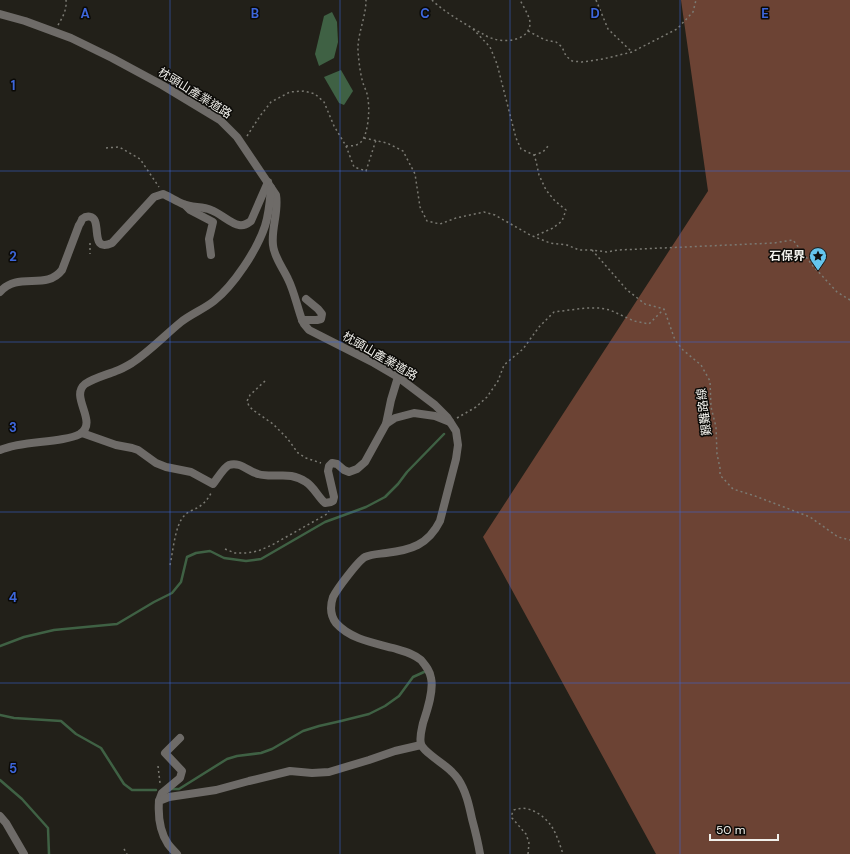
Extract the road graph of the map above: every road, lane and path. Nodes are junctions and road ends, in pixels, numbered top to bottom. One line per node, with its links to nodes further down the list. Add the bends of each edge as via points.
1 (66, 0): 10 (path, via 62,18)
2 (366, 0): 12 (path, via 358,43 362,81 369,106)
3 (432, 0): 8 (path)
4 (520, 0): 9 (path, via 530,22)
5 (596, 0): 11 (path, via 608,29)
6 (696, 0): 11 (path, via 693,12 676,29)
7 (0, 14): 10 (street, 枕頭山產業道路)
8 (473, 29): 9 (path, via 504,41 524,36); 18 (path, via 490,47 497,64 521,149)
9 (528, 31): 11 (path, via 545,40 556,42 572,61 603,59)
10 (55, 32): 14 (street, 枕頭山產業道路, via 112,58 169,89 220,120)
11 (632, 52)
12 (364, 138): 13 (path); 16 (path, via 355,146)
13 (376, 140): 16 (path, via 366,171 354,167); 22 (path, via 403,151 415,174 420,207 427,221 440,224 484,212 495,215)
14 (242, 144): 16 (path, via 271,102 290,92 304,91 315,94 324,102); 19 (street, 枕頭山產業道路)
15 (549, 145): 18 (path, via 543,152)
16 (346, 146)
17 (106, 148): 20 (path, via 119,147 140,159)
18 (534, 155): 22 (path, via 546,190 566,210 562,221 554,228)
19 (270, 185): 21 (street, via 251,222 245,225 235,224 203,207); 29 (street, 枕頭山產業道路, via 277,203 273,245 289,280); 34 (street, via 265,226 257,244 232,283 214,302 181,322 133,362 85,384 80,396 86,417)
20 (163, 194): 21 (street); 25 (street, via 154,197 112,243 107,245 99,243 95,221 86,216 79,225 58,275 42,280 12,283)
21 (184, 205): 24 (street, via 213,222)
22 (534, 236): 23 (path, via 550,243 567,245 579,250)
23 (592, 250): 27 (path, via 607,252 793,240 837,292); 28 (path, via 627,290 645,304)
24 (211, 255)
25 (0, 292)
26 (306, 299): 29 (street, via 322,314 318,320)
27 (850, 300)
28 (664, 309): 32 (path, via 649,324 634,322 600,308 554,312 523,348 504,365 498,381 487,397); 39 (path, 艱難路線, via 675,340 701,365 710,381 720,475 733,489 810,517 838,537)
29 (302, 320): 30 (street, 枕頭山產業道路, via 309,330)
30 (398, 378): 32 (street, 枕頭山產業道路, via 435,405); 33 (street)
31 (265, 381): 36 (path, via 250,395 247,401 249,406 273,424 298,453)
32 (451, 422): 33 (street, via 414,413 395,418); 43 (street, 枕頭山產業道路, via 456,431 458,445 436,529 427,539 404,551 364,558 337,589 331,604 333,619 348,633 410,653 428,668 432,678 429,703 421,731)
33 (386, 424): 36 (street, via 365,462 357,470 349,472 332,463)
34 (82, 432): 35 (street, via 58,440 9,446); 37 (street, via 138,450 156,463 191,472)
35 (0, 450)
36 (329, 466): 38 (street, via 334,497)
37 (213, 484): 38 (street, via 227,466 232,464 257,474 297,477 308,483 325,503); 41 (path, via 211,494 205,502 187,513 180,521)
38 (330, 502): 40 (path, via 331,507 327,514 272,545 247,553 235,553)
39 (850, 540)
40 (225, 549)
41 (170, 565)
42 (180, 738): 45 (street, via 165,752 182,771 180,778)
43 (421, 745): 45 (street, via 329,772 281,773 216,790); 48 (street, via 459,780 467,797)
44 (158, 766): 45 (path)
45 (160, 797): 51 (street, via 160,822 169,845)
46 (0, 816): 49 (street)
47 (124, 849): 50 (path)
48 (479, 852)
49 (24, 854)
50 (127, 854)
51 (177, 854)
52 (528, 854): 53 (path, via 526,834 512,818 514,810 518,808 531,809 540,814 551,827)
53 (563, 854)

